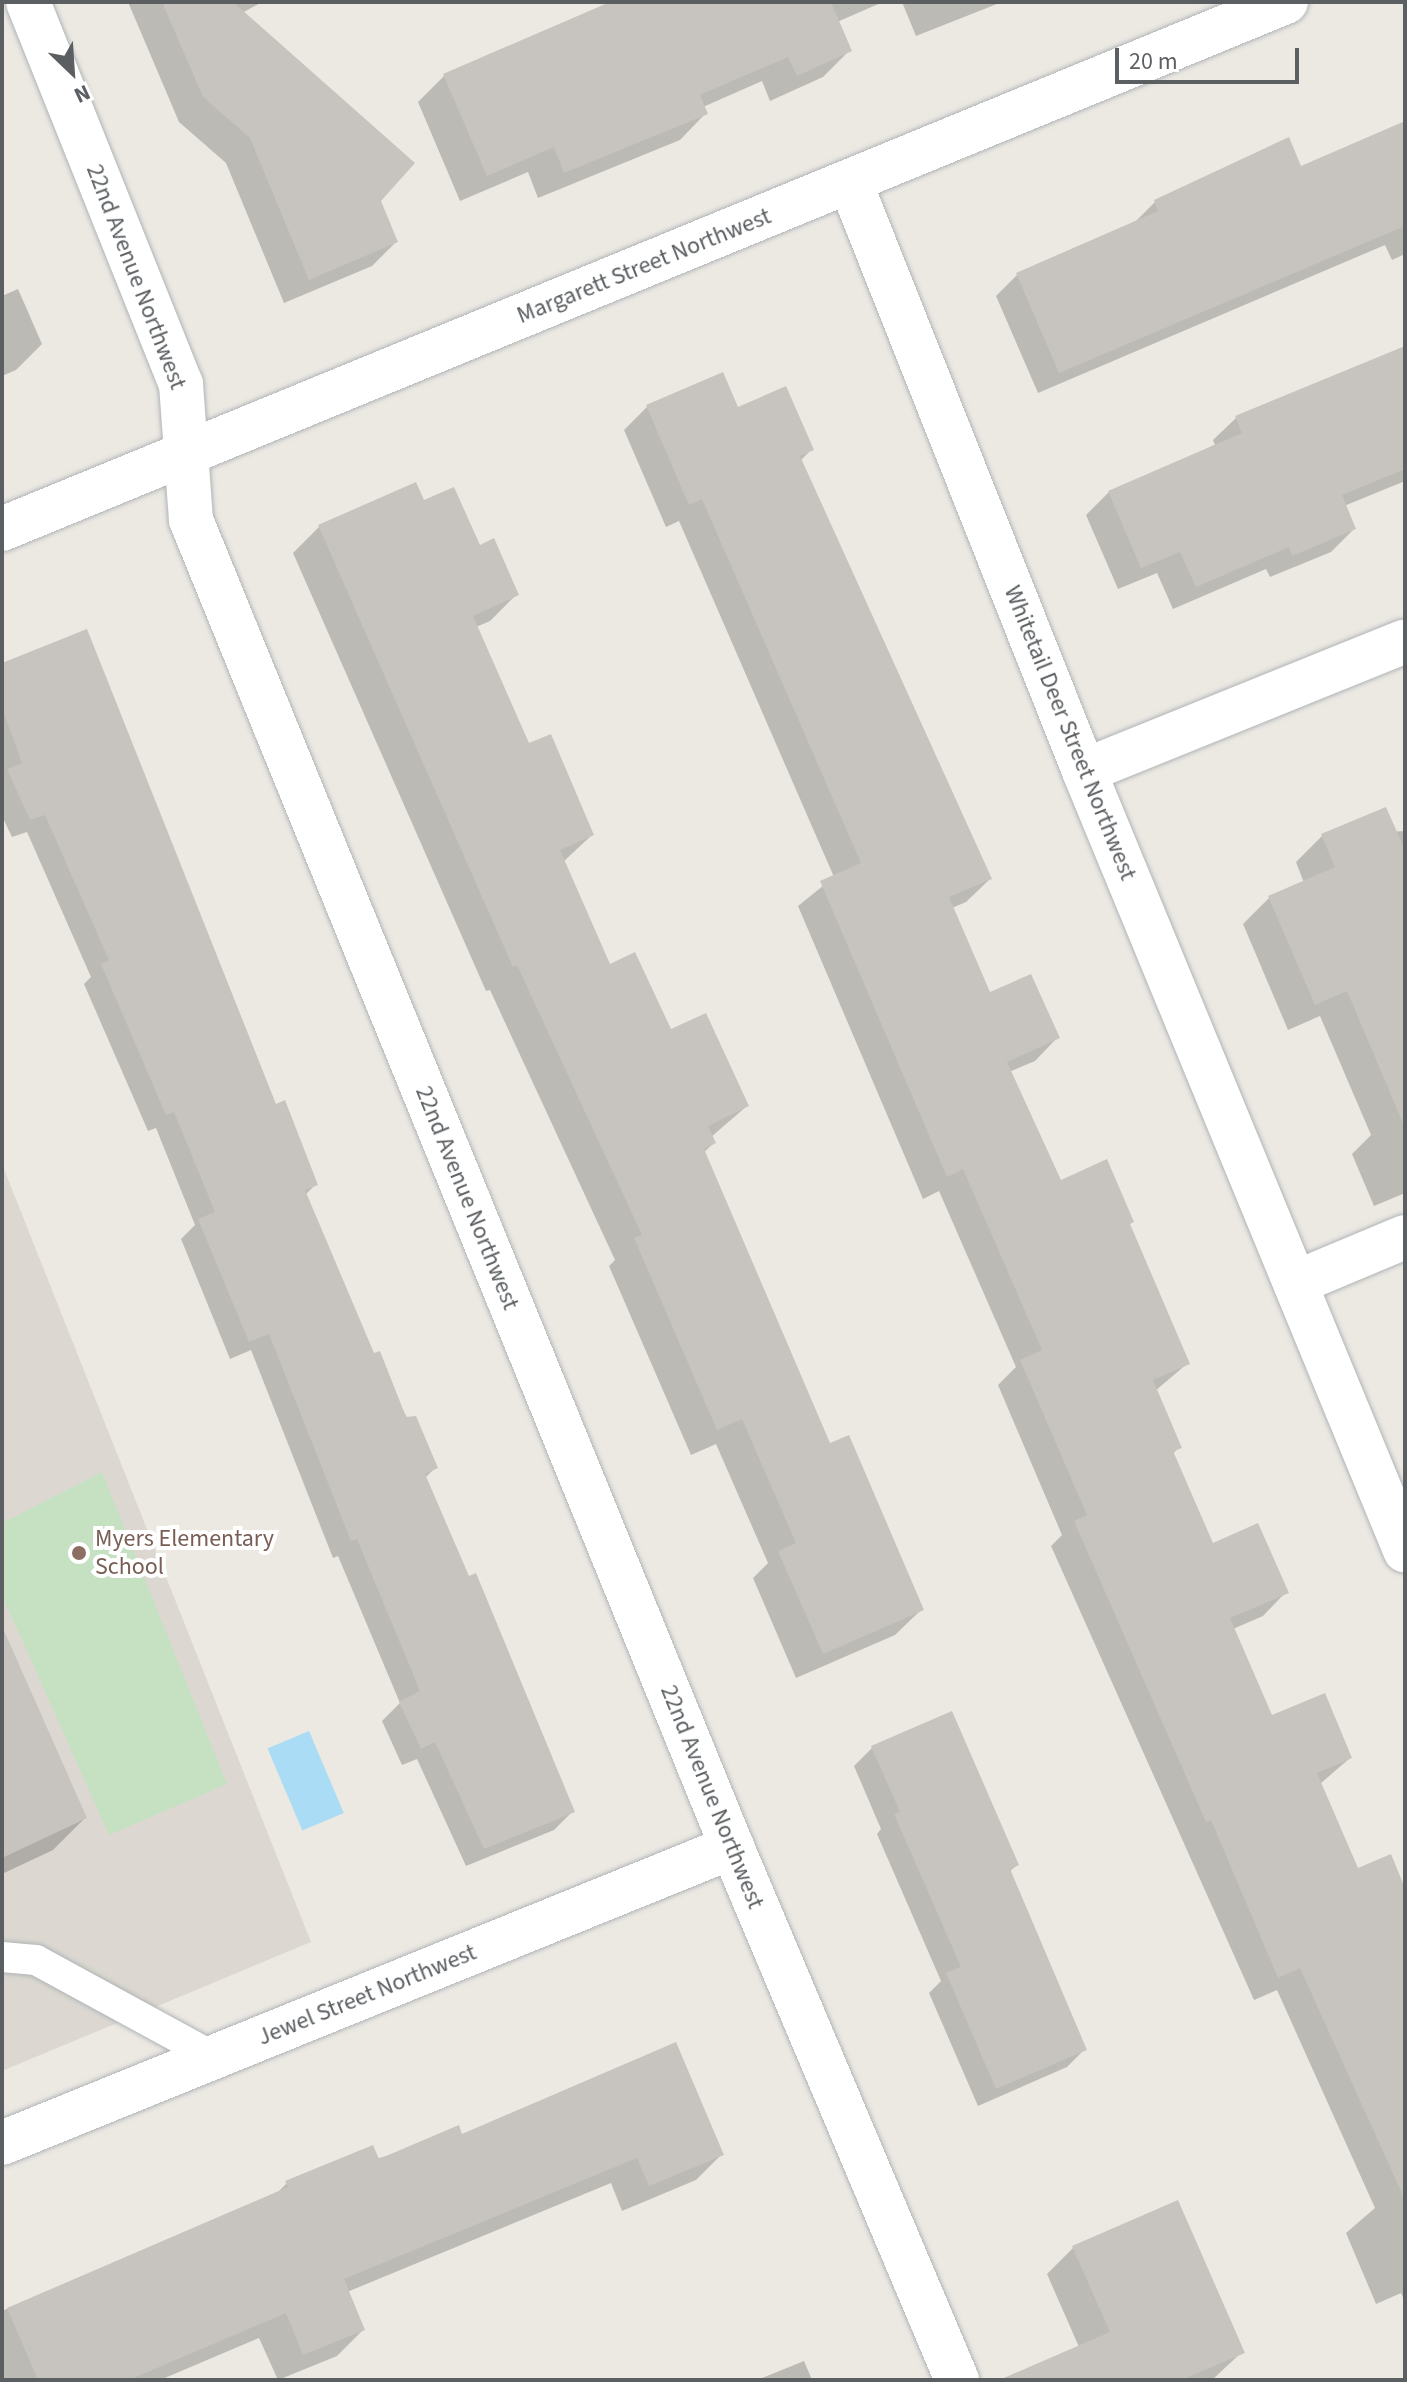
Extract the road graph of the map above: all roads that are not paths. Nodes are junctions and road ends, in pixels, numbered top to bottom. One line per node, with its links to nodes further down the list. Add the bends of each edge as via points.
1 (28, 2): 4 (street, 22nd Avenue Northwest, via 181,384)
2 (1286, 2): 3 (street, Margarett Street Northwest)
3 (850, 182): 4 (street, Margarett Street Northwest); 7 (street, Whitetail Deer Street Northwest)
4 (186, 454): 5 (street, Margarett Street Northwest); 11 (street, 22nd Avenue Northwest, via 191,520)
5 (2, 529)
6 (1405, 641): 7 (street)
7 (1084, 771): 9 (street, Whitetail Deer Street Northwest)
8 (1405, 1237): 9 (street)
9 (1295, 1283): 10 (street, Whitetail Deer Street Northwest)
10 (1405, 1550)
11 (732, 1847): 13 (street, Jewel Street Northwest); 15 (street, 22nd Avenue Northwest)
12 (2, 1957): 13 (lane, via 36,1960)
13 (214, 2057): 14 (street, Jewel Street Northwest)
14 (2, 2143)
15 (957, 2380)

